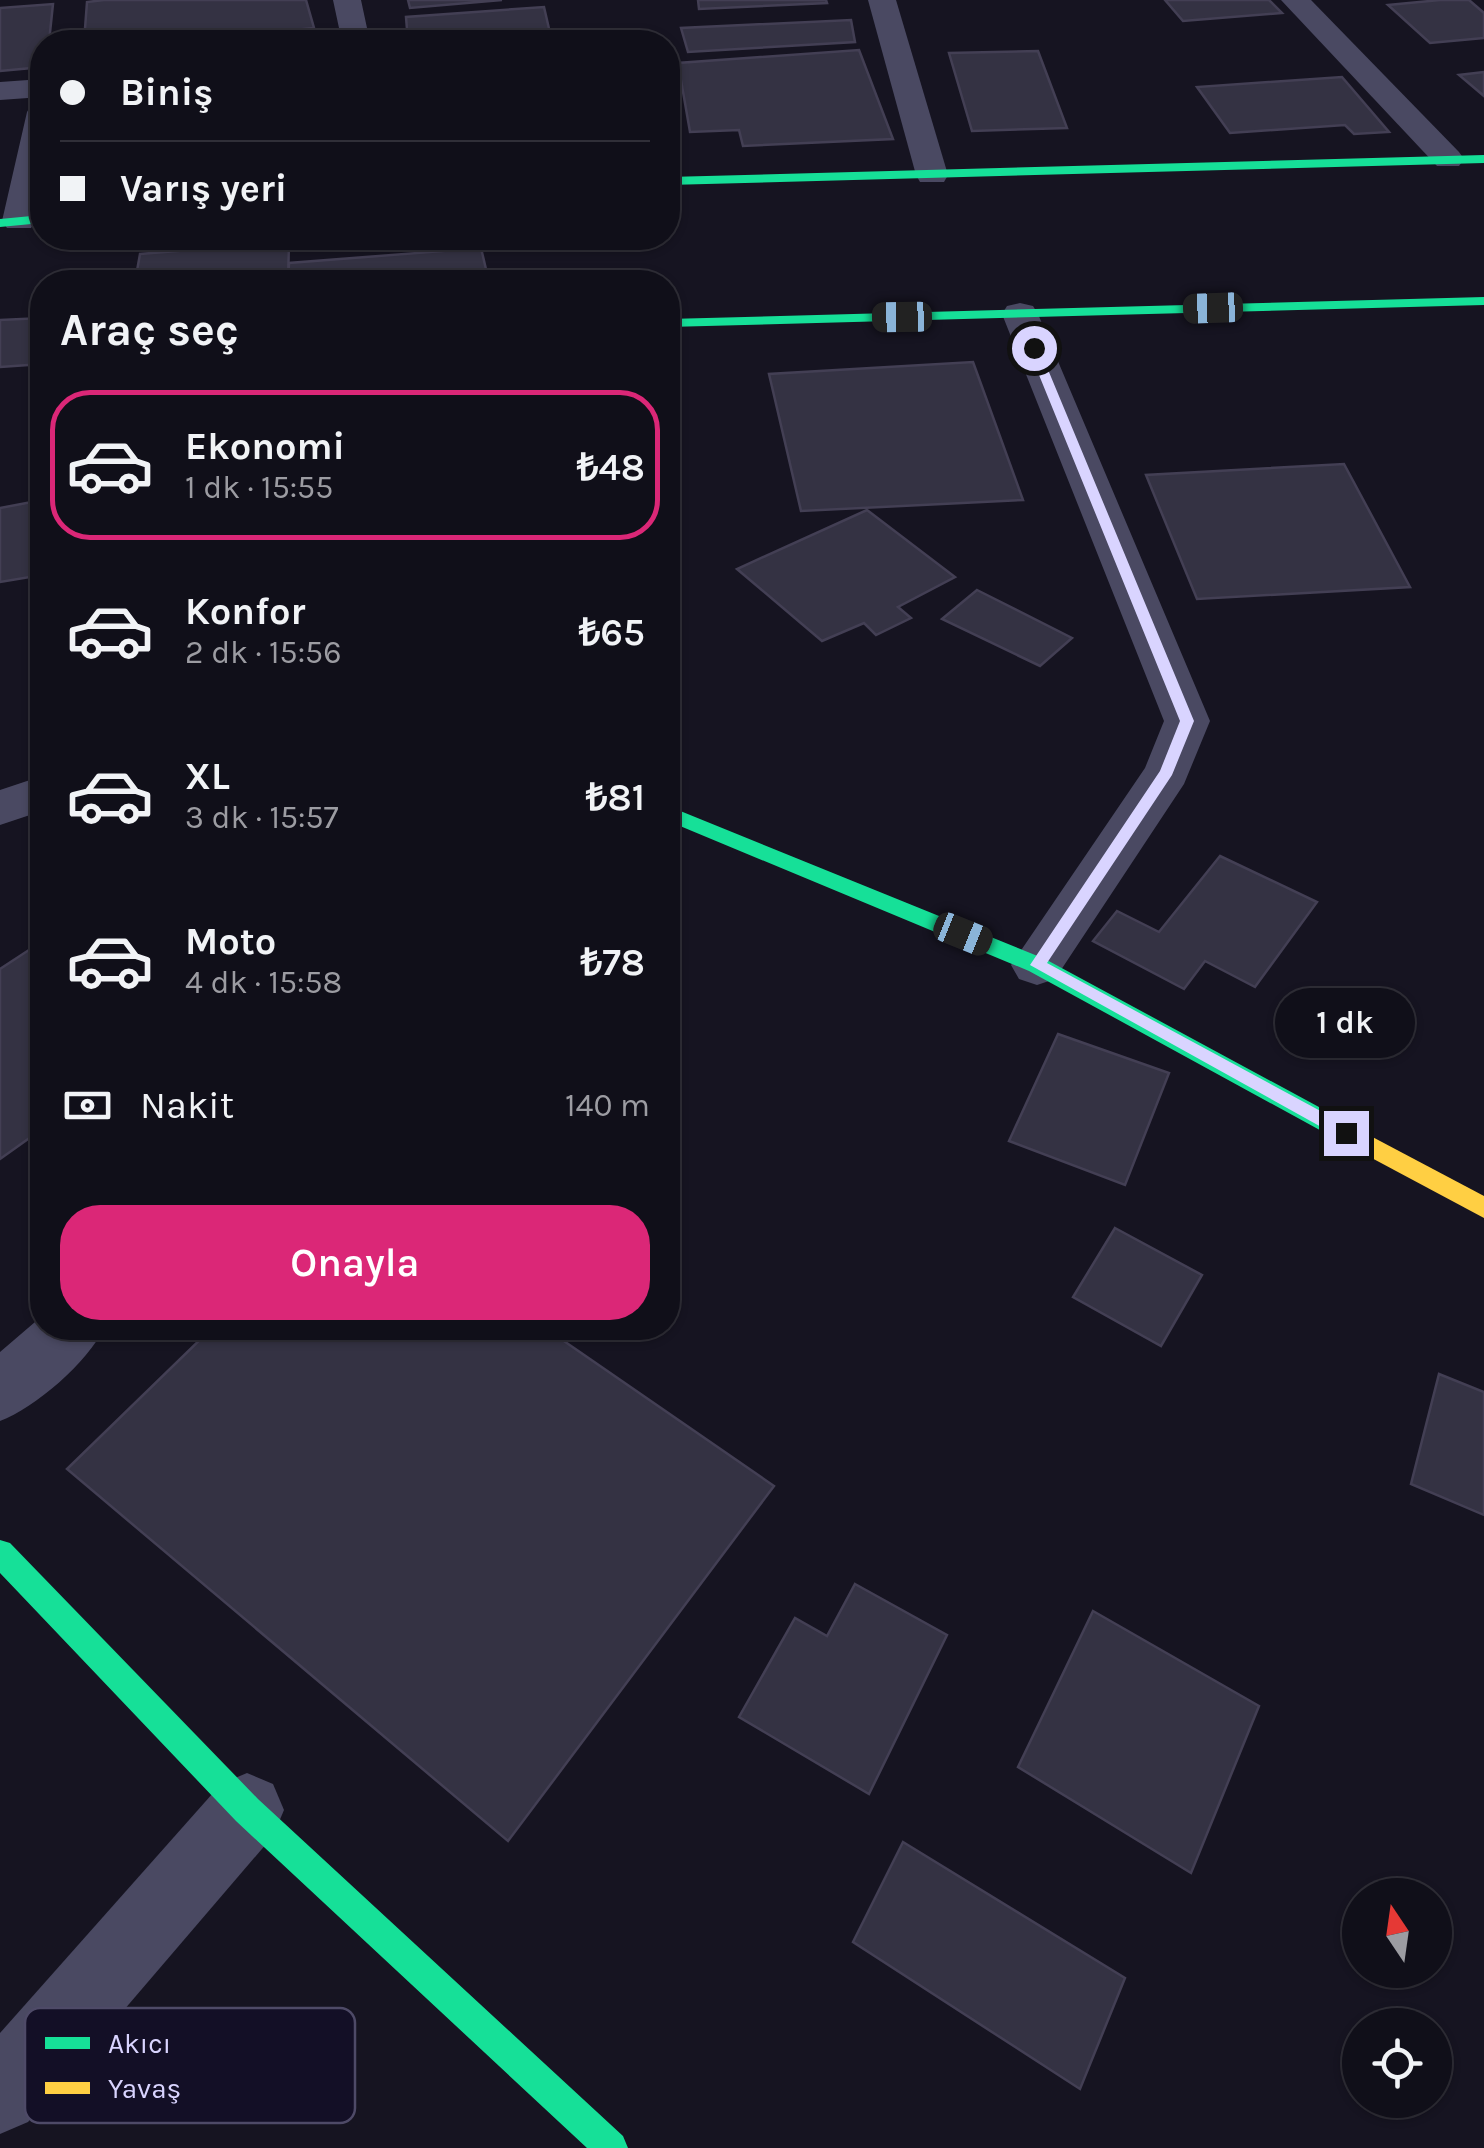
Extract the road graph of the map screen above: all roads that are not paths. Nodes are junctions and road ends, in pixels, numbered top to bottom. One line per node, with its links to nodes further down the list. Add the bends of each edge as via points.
1 (347, 0): 4 (street)
2 (882, 0): 10 (street)
3 (1295, 0): 7 (street)
4 (353, 30)
5 (30, 89): 6 (street)
6 (0, 91)
7 (1448, 159): 8 (street); 10 (street)
8 (1484, 159)
9 (30, 171): 12 (street)
10 (932, 175): 11 (street)
11 (680, 181)
12 (20, 221)
13 (1484, 300): 14 (street)
14 (1020, 314): 15 (street); 19 (street, via 1187,721 1167,772)
15 (680, 323)
16 (30, 797): 17 (street)
17 (0, 808)
18 (680, 819): 19 (street)
19 (1037, 965): 20 (street)
20 (1484, 1208)
21 (59, 1340): 22 (street)
22 (0, 1392)
23 (0, 1553): 24 (street)
24 (247, 1810): 25 (street); 28 (street)
25 (75, 2008)
26 (25, 2065): 27 (street)
27 (0, 2094)
28 (611, 2148)

